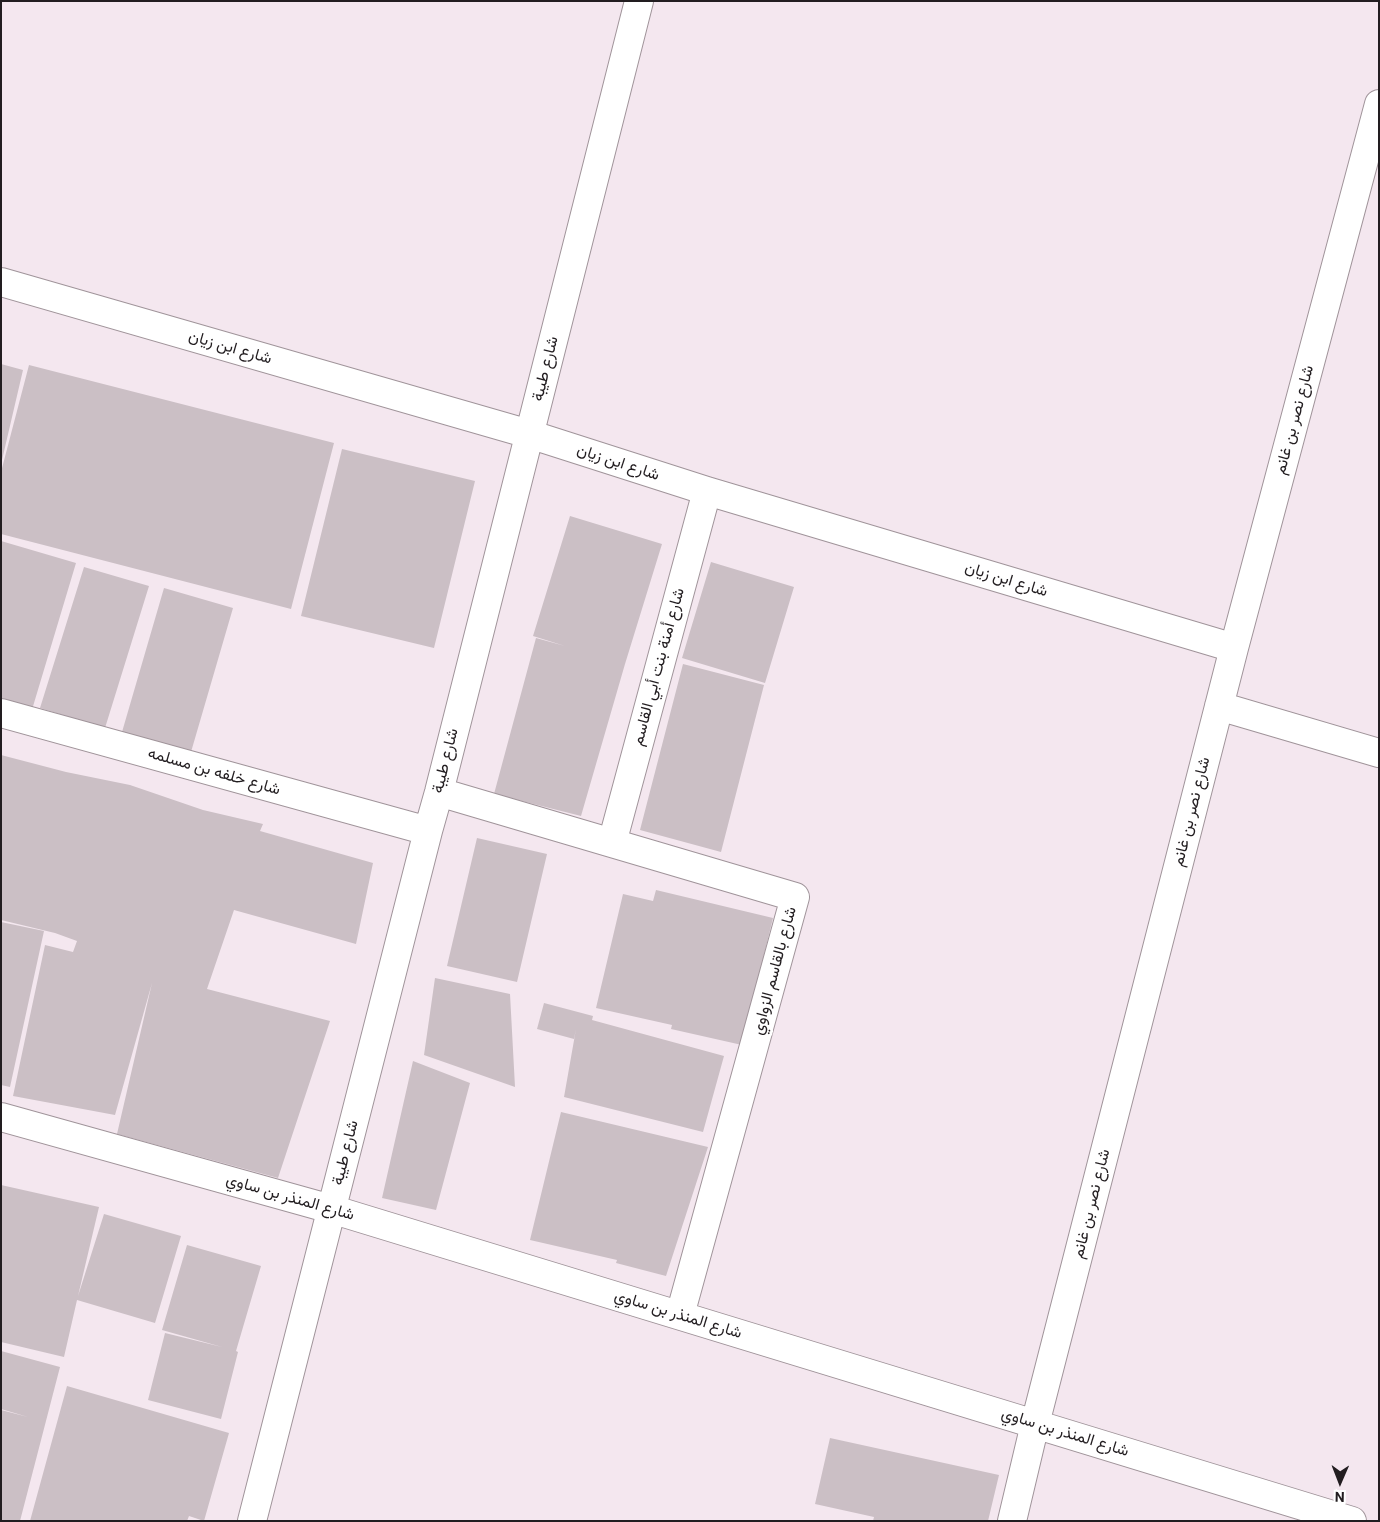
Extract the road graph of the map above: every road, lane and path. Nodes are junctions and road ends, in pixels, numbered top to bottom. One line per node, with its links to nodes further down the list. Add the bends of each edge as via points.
1 (639, 1): 4 (street, شارع طيبة)
2 (1379, 104): 6 (street, شارع نصر بن غانم)
3 (1, 282): 4 (street, شارع ابن زيان)
4 (529, 434): 5 (street, شارع ابن زيان); 10 (street, شارع طيبة)
5 (706, 491): 6 (street, شارع ابن زيان); 12 (street, شارع أمنة بنت أبي القاسم)
6 (1234, 648): 7 (street, شارع نصر بن غانم)
7 (1220, 706): 9 (street); 16 (street, شارع نصر بن غانم)
8 (1, 713): 11 (street, شارع خلفه بن مسلمه)
9 (1379, 753)
10 (439, 792): 11 (street, شارع طيبة); 12 (street, شارع بالقاسم الزواوي)
11 (428, 831): 14 (street, شارع طيبة)
12 (612, 843): 15 (street, شارع بالقاسم الزواوي, via 795,898)
13 (1, 1116): 14 (street, شارع المنذر بن ساوي)
14 (331, 1209): 15 (street, شارع المنذر بن ساوي); 17 (street, شارع طيبة)
15 (680, 1315): 16 (street, شارع المنذر بن ساوي)
16 (1035, 1424): 18 (street, شارع نصر بن غانم); 19 (street, شارع المنذر بن ساوي)
17 (252, 1521)
18 (1012, 1521)
19 (1352, 1521)

